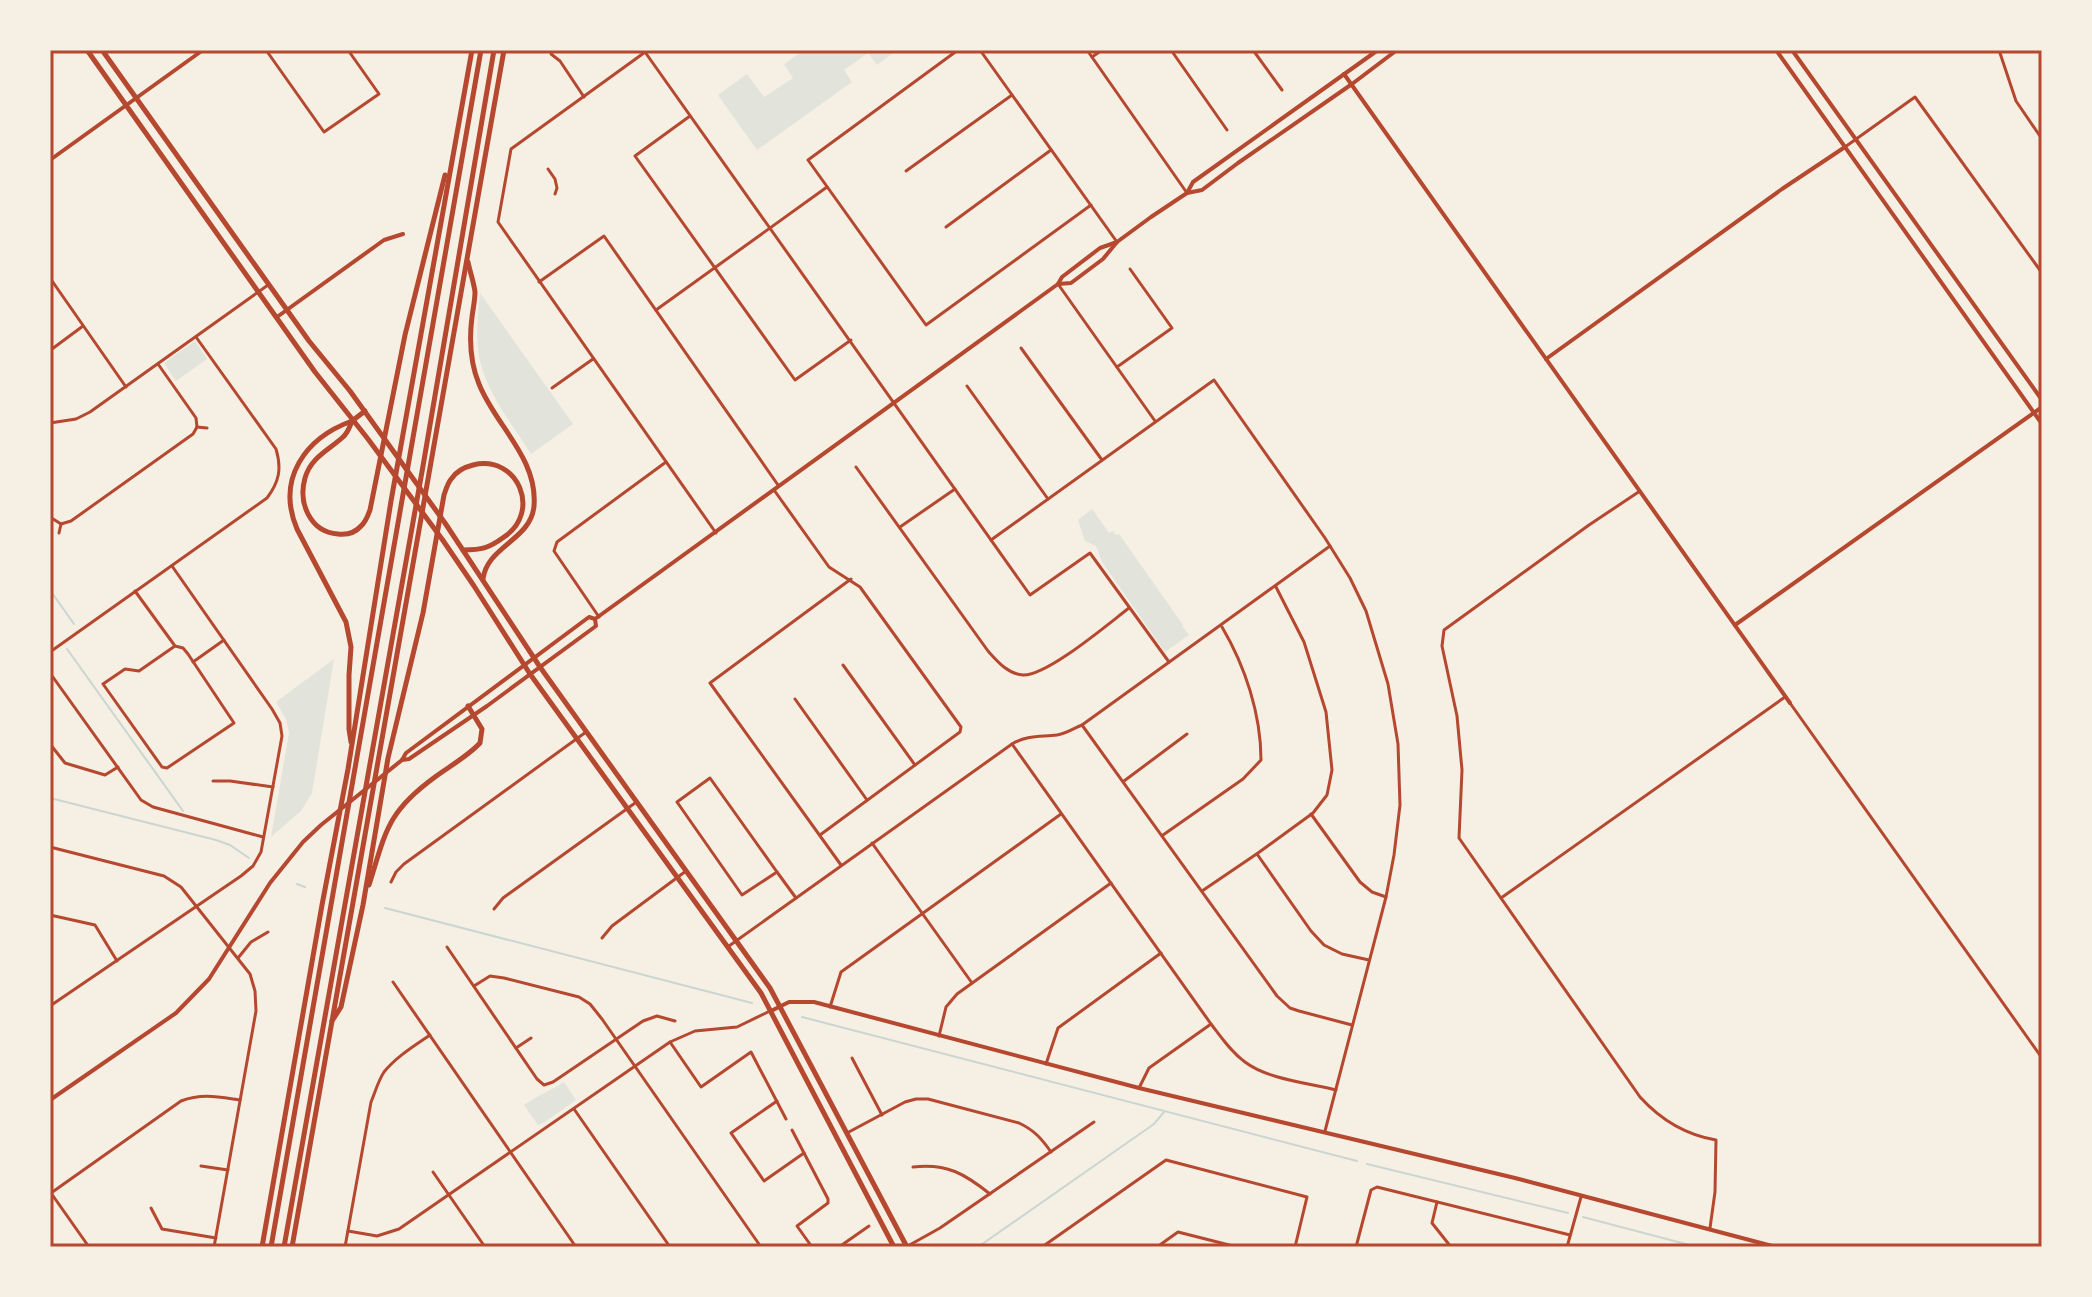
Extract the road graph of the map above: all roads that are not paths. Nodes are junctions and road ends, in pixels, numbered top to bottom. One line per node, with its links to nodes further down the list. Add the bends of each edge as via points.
1 (55, 50): 23 (street)
2 (87, 50): 32 (main road)
3 (102, 50): 31 (main road)
4 (203, 50): 31 (main road)
5 (266, 50): 6 (street, via 324,132 379,94)
6 (348, 50)
7 (472, 50): 35 (main road)
8 (481, 50): 231 (main road)
9 (494, 50): 232 (main road)
10 (504, 50): 53 (main road)
11 (958, 50): 45 (street, via 808,160)
12 (980, 50): 29 (street)
13 (1087, 50): 25 (street)
14 (1102, 50): 25 (street)
15 (1171, 50): 34 (street)
16 (1253, 50): 28 (street)
17 (1378, 50): 26 (main road)
18 (1397, 50): 27 (main road)
19 (1776, 50): 38 (main road)
20 (1792, 50): 36 (main road)
21 (1999, 50): 37 (street, via 2016,101)
22 (647, 51): 30 (street); 33 (street)
23 (50, 54)
24 (551, 54): 30 (street)
25 (1092, 57): 46 (street)
26 (1344, 74): 27 (main road); 42 (main road)
27 (1352, 84): 44 (main road); 71 (main road)
28 (1282, 90)
29 (1012, 95): 39 (street); 43 (street)
30 (584, 97): 58 (street, via 511,149 498,222)
31 (136, 98): 32 (main road); 60 (main road)
32 (127, 105): 40 (main road); 61 (main road)
33 (690, 116): 50 (street); 54 (street, via 635,156)
34 (1227, 130)
35 (456, 131): 82 (main road, via 405,335 370,510 356,531 334,534 310,519 303,498 305,478 314,460 345,435); 134 (main road)
36 (1855, 139): 38 (street); 56 (street, via 1915,97); 77 (main road)
37 (2042, 139)
38 (1845, 147): 71 (main road); 81 (main road)
39 (1051, 150): 48 (street); 49 (street)
40 (50, 160)
41 (548, 169): 47 (street, via 555,179)
42 (1213, 169): 44 (main road); 46 (main road, via 1193,182)
43 (906, 171)
44 (1214, 181): 46 (main road)
45 (827, 187): 48 (street, via 926,325); 50 (street)
46 (1187, 193): 52 (main road)
47 (555, 194)
48 (1091, 205): 52 (street)
49 (946, 227)
50 (770, 228): 54 (street); 67 (street)
51 (403, 234): 62 (main road, via 384,240)
52 (1117, 242): 59 (main road, via 1100,248); 59 (main road, via 1071,283)
53 (467, 257): 104 (main road, via 475,292 470,353 477,381 526,464 534,501 524,530 490,560); 186 (main road)
54 (715, 268): 63 (street); 67 (street, via 795,380)
55 (1130, 269): 73 (street, via 1172,328)
56 (2042, 273)
57 (50, 278): 65 (street)
58 (539, 282): 63 (street, via 604,236); 70 (street)
59 (1058, 284): 73 (street); 78 (main road)
60 (269, 285): 61 (street); 62 (main road)
61 (259, 291): 64 (main road); 66 (street)
62 (287, 310): 64 (main road); 80 (main road)
63 (656, 310): 91 (street)
64 (277, 317): 82 (main road)
65 (83, 326): 69 (street); 75 (street)
66 (196, 337): 72 (street); 103 (street, via 276,449 278,470 267,498)
67 (851, 340): 78 (street)
68 (1021, 348): 88 (street)
69 (52, 349)
70 (593, 359): 76 (street); 89 (street)
71 (1546, 359): 93 (main road)
72 (158, 364): 75 (street); 86 (street)
73 (1117, 367): 83 (street)
74 (967, 386): 94 (street)
75 (126, 387): 84 (street, via 83,416)
76 (552, 388)
77 (2042, 400)
78 (894, 403): 91 (main road); 92 (street)
79 (2042, 407): 81 (main road)
80 (365, 411): 82 (main road); 102 (main road)
81 (2034, 413): 85 (main road); 110 (main road)
82 (352, 421): 118 (main road, via 442,539); 134 (main road, via 314,444 301,459 289,499 297,529 346,622)
83 (1155, 421): 88 (street); 101 (street, via 1214,380)
84 (50, 423)
85 (2042, 424)
86 (197, 427): 87 (street); 96 (street)
87 (207, 428)
88 (1102, 460): 94 (street)
89 (666, 462): 99 (street); 109 (street, via 557,542 554,551)
90 (856, 467): 97 (street)
91 (777, 488): 99 (main road); 105 (street, via 829,567)
92 (955, 489): 97 (street); 100 (street)
93 (1640, 491): 110 (main road); 161 (street, via 1443,634 1462,770 1459,838)
94 (1048, 499): 100 (street)
95 (50, 517): 96 (street)
96 (61, 524): 98 (street)
97 (900, 527): 108 (street, via 988,651 1013,673 1038,673)
98 (59, 533)
99 (716, 533): 109 (main road)
100 (991, 540): 108 (street, via 1030,595 1090,553)
101 (1330, 546): 106 (street); 159 (street, via 1366,611 1391,699 1400,805)
102 (463, 550): 104 (main road); 163 (main road, via 488,548 518,523 522,493 514,477 500,467 482,463 461,470 444,495)
103 (172, 566): 107 (street); 112 (street)
104 (483, 579): 115 (main road)
105 (851, 579): 136 (street, via 961,730); 146 (street, via 710,683)
106 (1276, 587): 111 (street); 145 (street, via 1304,642 1326,712 1332,770 1327,795)
107 (135, 591): 113 (street); 114 (street)
108 (1130, 608): 117 (street)
109 (597, 618): 115 (main road, via 589,617); 120 (main road, via 596,626)
110 (1735, 625): 123 (main road)
111 (1221, 626): 117 (street); 147 (street, via 1237,653 1254,708 1261,760 1243,779)
112 (224, 640): 116 (street); 140 (street, via 280,723)
113 (175, 646): 116 (street); 116 (street, via 139,671 125,669 103,684 162,767 234,723)
114 (50, 652)
115 (534, 657): 118 (main road); 120 (main road)
116 (193, 662)
117 (1169, 662): 128 (street)
118 (524, 665): 122 (main road); 126 (main road)
119 (843, 665): 136 (street)
120 (540, 667): 122 (main road); 129 (main road)
121 (50, 673): 137 (street)
122 (530, 674): 127 (main road); 131 (main road)
123 (1785, 697): 125 (main road); 161 (street)
124 (795, 699): 141 (street)
125 (1790, 703): 195 (street)
126 (468, 706): 127 (main road); 135 (main road)
127 (474, 715): 135 (main road); 163 (main road, via 482,729 480,743 395,813)
128 (1082, 725): 133 (street); 139 (street)
129 (587, 731): 131 (street); 142 (main road)
130 (1187, 734): 139 (street)
131 (577, 739): 143 (main road); 156 (street, via 404,864)
132 (50, 744): 137 (street, via 65,763 105,775)
133 (1012, 744): 144 (street); 149 (street)
134 (352, 747): 230 (main road)
135 (402, 760): 172 (main road, via 303,842)
136 (915, 765): 141 (street)
137 (118, 767): 148 (street, via 141,800 153,807)
138 (213, 781): 140 (street)
139 (1124, 781): 147 (street)
140 (273, 787): 148 (street)
141 (867, 800): 146 (street)
142 (638, 802): 143 (street); 153 (main road)
143 (628, 808): 155 (main road); 164 (street)
144 (1061, 814): 157 (street); 165 (street)
145 (1311, 814): 151 (street); 159 (street, via 1360,882)
146 (820, 835): 152 (street)
147 (1163, 835): 158 (street)
148 (264, 837): 162 (street, via 253,866)
149 (872, 843): 152 (street); 165 (street)
150 (50, 847): 162 (street, via 164,876)
151 (1257, 854): 158 (street); 175 (street, via 1324,945)
152 (841, 865): 160 (street)
153 (687, 871): 155 (street); 169 (main road)
154 (777, 872): 154 (street, via 710,778 677,802 742,895); 160 (street)
155 (678, 877): 168 (street); 170 (main road)
156 (391, 882)
157 (1111, 883): 173 (street); 178 (street)
158 (1202, 891): 187 (street, via 1283,1002)
159 (1386, 897): 175 (street)
160 (796, 898): 169 (street)
161 (1501, 898): 224 (street, via 1640,1097 1681,1129 1716,1140)
162 (197, 905): 172 (street); 176 (street)
163 (363, 905): 186 (main road, via 341,1007)
164 (494, 909)
165 (922, 912): 178 (street); 182 (street, via 841,972)
166 (50, 915): 176 (street, via 95,925)
167 (268, 932): 174 (street)
168 (602, 938)
169 (737, 941): 170 (street); 181 (main road)
170 (729, 946): 183 (main road)
171 (447, 947): 179 (street)
172 (228, 948): 174 (street); 200 (main road, via 203,987 176,1013)
173 (1161, 953): 185 (street); 196 (street, via 1058,1028)
174 (238, 958): 201 (street, via 250,974 256,1011)
175 (1369, 960): 187 (street)
176 (117, 961): 180 (street)
177 (393, 982): 188 (street)
178 (972, 983): 189 (street, via 946,1007)
179 (474, 986): 191 (street, via 490,976 579,997); 193 (street)
180 (50, 1006)
181 (780, 1006): 182 (main road, via 806,1001); 183 (main road); 209 (main road)
182 (830, 1007): 189 (main road)
183 (771, 1011): 192 (street, via 737,1027 695,1031); 241 (main road)
184 (675, 1021): 191 (street, via 657,1016)
185 (1211, 1024): 198 (street, via 1149,1068); 199 (street, via 1253,1067)
186 (329, 1025): 233 (main road)
187 (1352, 1025): 199 (street)
188 (430, 1035): 210 (street); 225 (street, via 402,1054 377,1087)
189 (939, 1036): 196 (main road)
190 (531, 1038): 193 (street)
191 (616, 1039): 193 (street, via 544,1085); 197 (street)
192 (670, 1042): 197 (street); 202 (street, via 701,1087 751,1052)
193 (516, 1048)
194 (852, 1058): 204 (street)
195 (2042, 1058)
196 (1046, 1064): 198 (main road)
197 (635, 1067): 203 (street); 238 (street)
198 (1139, 1088): 208 (main road)
199 (1336, 1090): 208 (street)
200 (50, 1100)
201 (240, 1100): 215 (street); 217 (street, via 208,1095 181,1101)
202 (777, 1101): 205 (street); 212 (street, via 731,1133 764,1181)
203 (574, 1109): 210 (street); 237 (street)
204 (882, 1115): 209 (street); 211 (street, via 905,1102 928,1099 1019,1123)
205 (786, 1119)
206 (1094, 1122): 211 (street)
207 (792, 1130): 212 (street)
208 (1325, 1131): 219 (main road)
209 (847, 1133): 242 (main road)
210 (511, 1152): 220 (street); 236 (street)
211 (1051, 1152): 218 (street)
212 (804, 1153): 239 (street, via 828,1199 797,1226)
213 (201, 1166): 215 (street)
214 (913, 1167): 218 (street, via 957,1171)
215 (228, 1170): 227 (street)
216 (433, 1172): 220 (street)
217 (51, 1193): 228 (street)
218 (990, 1194): 242 (street)
219 (1581, 1195): 224 (main road); 226 (street)
220 (450, 1196): 225 (street, via 393,1232 377,1236); 235 (street)
221 (1437, 1201): 226 (street); 247 (street, via 1374,1187); 248 (street, via 1432,1223)
222 (151, 1208): 227 (street, via 162,1229)
223 (869, 1226): 240 (street)
224 (1710, 1228): 250 (main road)
225 (348, 1231): 234 (street)
226 (1570, 1235): 249 (street)
227 (216, 1238): 229 (street)
228 (89, 1247)
229 (214, 1247)
230 (262, 1247)
231 (271, 1247)
232 (284, 1247)
233 (292, 1247)
234 (345, 1247)
235 (485, 1247)
236 (576, 1247)
237 (670, 1247)
238 (761, 1247)
239 (812, 1247)
240 (839, 1247)
241 (894, 1247)
242 (906, 1247)
243 (1042, 1247): 246 (street, via 1166,1160 1307,1197)
244 (1157, 1247): 245 (street, via 1178,1232)
245 (1237, 1247)
246 (1295, 1247)
247 (1356, 1247)
248 (1451, 1247)
249 (1567, 1247)
250 (1776, 1247)

